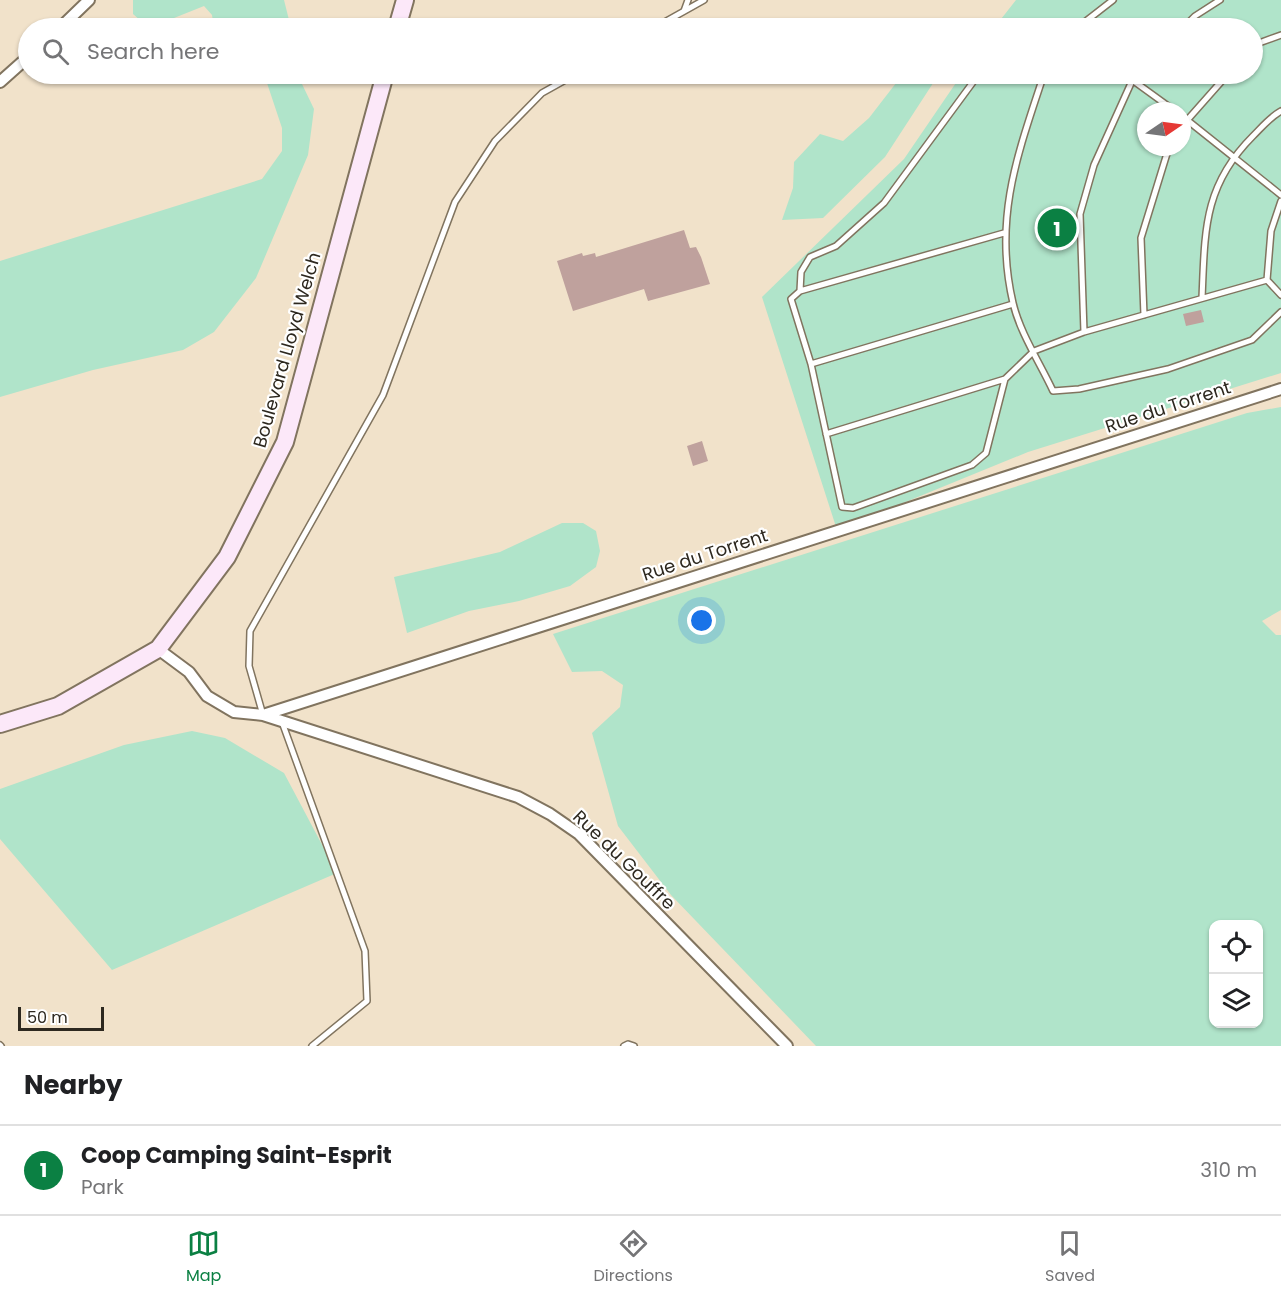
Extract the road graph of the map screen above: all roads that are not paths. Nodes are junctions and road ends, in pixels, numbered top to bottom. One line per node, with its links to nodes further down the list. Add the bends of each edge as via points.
1 (89, 0): 8 (street)
2 (405, 0): 9 (main road)
3 (688, 0): 7 (lane)
4 (704, 0): 7 (lane)
5 (1113, 0): 11 (lane)
6 (1220, 0): 12 (lane)
7 (684, 11): 10 (lane)
8 (70, 18)
9 (400, 18)
10 (672, 18)
11 (1090, 18)
12 (1193, 18)
13 (1281, 35): 14 (lane)
14 (1263, 42)
15 (18, 66): 16 (street)
16 (0, 82)
17 (382, 84): 46 (main road, Boulevard Lloyd Welch, via 285,442 227,557)
18 (558, 84): 47 (lane, via 542,93 495,141 455,202 383,395 250,631 249,666)
19 (972, 84): 34 (lane, via 884,203 836,246 810,257 801,272)
20 (1041, 84): 32 (lane, via 1014,165)
21 (1131, 84): 40 (lane, via 1094,165 1080,214)
22 (1136, 84): 24 (lane)
23 (1218, 84): 25 (lane)
24 (1162, 102)
25 (1191, 111)
26 (1281, 111): 28 (lane)
27 (1191, 123): 28 (lane)
28 (1234, 155): 30 (lane); 36 (lane, via 1214,192 1205,236)
29 (1166, 156): 39 (lane, via 1141,238)
30 (1281, 195)
31 (1281, 201): 33 (lane, via 1271,231)
32 (1004, 233): 34 (lane); 37 (lane)
33 (1267, 280): 35 (lane); 36 (lane)
34 (800, 291): 42 (lane, via 791,299)
35 (1281, 295)
36 (1202, 298): 39 (lane)
37 (1013, 304): 41 (lane); 42 (lane)
38 (1281, 312): 41 (lane, via 1252,340 1168,369 1079,389 1053,391)
39 (1144, 315): 40 (lane)
40 (1084, 332): 41 (lane)
41 (1034, 351): 43 (lane)
42 (811, 364): 45 (lane)
43 (1005, 379): 45 (lane); 45 (lane, via 986,453 972,465 854,508 842,507)
44 (1281, 389): 47 (street, Rue du Torrent)
45 (826, 435)
46 (158, 649): 47 (street, Rue du Torrent, via 189,672 207,696 234,712); 49 (main road, Boulevard Lloyd Welch, via 58,706)
47 (263, 715): 48 (street, Rue du Gouffre)
48 (282, 722): 50 (lane, via 365,951 367,1001); 53 (street, Rue du Gouffre, via 518,797 550,814 579,834)
49 (0, 724)
50 (312, 1046)
51 (624, 1046): 52 (lane)
52 (634, 1046)
53 (787, 1046)

